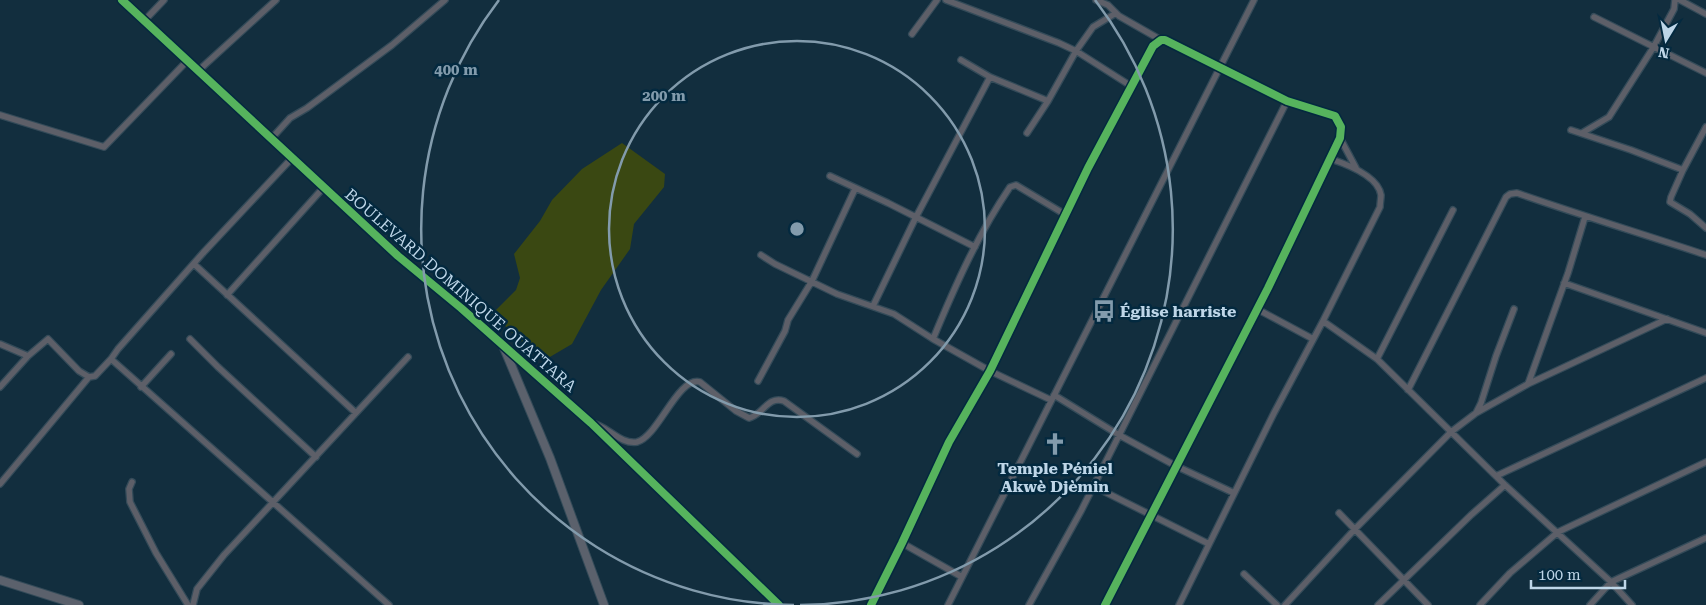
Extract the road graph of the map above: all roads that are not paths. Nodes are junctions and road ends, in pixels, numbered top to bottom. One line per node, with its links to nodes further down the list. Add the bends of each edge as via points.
1 (122, 0): 15 (street, BOULEVARD DOMINIQUE OUATTARA)
2 (164, 0): 15 (street)
3 (276, 0): 23 (street)
4 (445, 0): 35 (street, via 392,45 290,118)
5 (937, 0): 16 (street)
6 (946, 0): 19 (street)
7 (1096, 0): 11 (street)
8 (1254, 0): 22 (street)
9 (1675, 0): 18 (street, via 1674,9)
10 (1680, 0): 13 (street)
11 (1109, 2): 12 (street)
12 (1116, 13): 17 (street); 19 (street, via 1093,27)
13 (1706, 14)
14 (1594, 17): 18 (street)
15 (144, 21): 20 (street, BOULEVARD DOMINIQUE OUATTARA)
16 (912, 34)
17 (1160, 40): 22 (street); 26 (street)
18 (1653, 48): 24 (street); 33 (street, via 1609,117)
19 (1076, 51): 26 (street); 27 (street)
20 (187, 60): 23 (street, BOULEVARD DOMINIQUE OUATTARA); 29 (street, via 104,147)
21 (961, 60): 25 (street)
22 (1221, 68): 28 (street); 79 (street)
23 (198, 71): 35 (street, BOULEVARD DOMINIQUE OUATTARA)
24 (1706, 73)
25 (990, 77): 27 (street); 45 (street)
26 (1131, 86): 44 (street)
27 (1048, 101): 32 (street)
28 (1287, 101): 34 (street, via 1336,116 1341,124); 84 (street)
29 (0, 115)
30 (1706, 127): 39 (street)
31 (1571, 130): 33 (street)
32 (1027, 133)
33 (1582, 133): 39 (street)
34 (1340, 138): 37 (street); 38 (street)
35 (270, 139): 36 (street, BOULEVARD DOMINIQUE OUATTARA)
36 (292, 158): 41 (street, BOULEVARD DOMINIQUE OUATTARA); 51 (street)
37 (1331, 159): 38 (street); 56 (street)
38 (1356, 168): 59 (street, via 1378,188 1380,207)
39 (1683, 170): 47 (street, via 1670,202)
40 (830, 176): 42 (street)
41 (324, 187): 54 (street); 65 (street, BOULEVARD DOMINIQUE OUATTARA)
42 (855, 189): 45 (street); 52 (street)
43 (1453, 210): 70 (street)
44 (1066, 214): 48 (street, via 1016,185 1010,187); 71 (street)
45 (916, 217): 48 (street); 55 (street)
46 (1585, 217): 50 (street); 53 (street); 78 (street, via 1518,193 1510,194)
47 (1706, 228)
48 (975, 247): 62 (street)
49 (762, 255): 52 (street, via 770,262)
50 (1706, 255)
51 (194, 264): 54 (street); 69 (street)
52 (812, 281): 55 (street, via 837,294); 74 (street, via 788,320)
53 (1564, 283): 58 (street); 75 (street)
54 (227, 295): 80 (street)
55 (873, 306): 62 (street, via 894,314)
56 (1256, 309): 63 (street); 88 (street)
57 (1514, 309): 81 (street)
58 (1667, 319): 60 (street); 75 (street)
59 (1323, 321): 63 (street); 70 (street)
60 (1706, 333)
61 (190, 339): 86 (street)
62 (933, 339): 71 (street)
63 (1313, 339): 94 (street)
64 (0, 344): 67 (street)
65 (503, 346): 82 (street, BOULEVARD DOMINIQUE OUATTARA); 112 (street, via 550,458)
66 (171, 354): 77 (street)
67 (28, 356): 72 (street, via 48,339 78,371); 76 (street)
68 (408, 357): 80 (street)
69 (111, 359): 72 (street, via 95,376); 77 (street)
70 (1377, 359): 78 (street)
71 (990, 371): 79 (street); 101 (street, via 949,442)
72 (89, 377): 91 (street)
73 (1706, 378): 89 (street)
74 (758, 382)
75 (1528, 384): 81 (street)
76 (0, 386)
77 (142, 387): 95 (street)
78 (1408, 390): 83 (street)
79 (1053, 398): 84 (street); 104 (street)
80 (356, 413): 86 (street)
81 (1476, 413): 83 (street)
82 (591, 423): 85 (street, via 600,424 627,441 636,442 645,438 674,400 690,382 695,381 749,418 772,401 784,401); 113 (street, BOULEVARD DOMINIQUE OUATTARA)
83 (1452, 432): 89 (street); 98 (street)
84 (1118, 435): 88 (street); 93 (street)
85 (857, 454)
86 (316, 457): 95 (street)
87 (1706, 462): 99 (street)
88 (1176, 466): 94 (street); 97 (street)
89 (1496, 476): 92 (street)
90 (132, 482): 109 (street, via 130,502)
91 (0, 484)
92 (1505, 485): 99 (street); 105 (street)
93 (1094, 486): 97 (street); 116 (street)
94 (1234, 493): 102 (street)
95 (273, 503): 110 (street, via 197,589); 111 (street)
96 (1339, 513): 98 (street)
97 (1151, 516): 102 (street); 117 (street)
98 (1355, 530): 105 (street); 120 (street)
99 (1558, 532): 107 (street); 123 (street, via 1510,573)
100 (1706, 538): 107 (street)
101 (902, 543): 104 (street); 114 (street)
102 (1209, 544): 118 (street)
103 (1244, 574): 119 (street)
104 (962, 577): 115 (street)
105 (1404, 579): 121 (street); 122 (street)
106 (0, 580): 108 (street)
107 (1611, 582): 124 (street); 125 (street)
108 (79, 605)
109 (188, 605)
110 (193, 605)
111 (390, 605)
112 (604, 605)
113 (779, 605)
114 (872, 605)
115 (948, 605)
116 (1029, 605)
117 (1105, 605)
118 (1179, 605)
119 (1277, 605)
120 (1285, 605)
121 (1378, 605)
122 (1428, 605)
123 (1480, 605)
124 (1590, 605)
125 (1632, 605)

